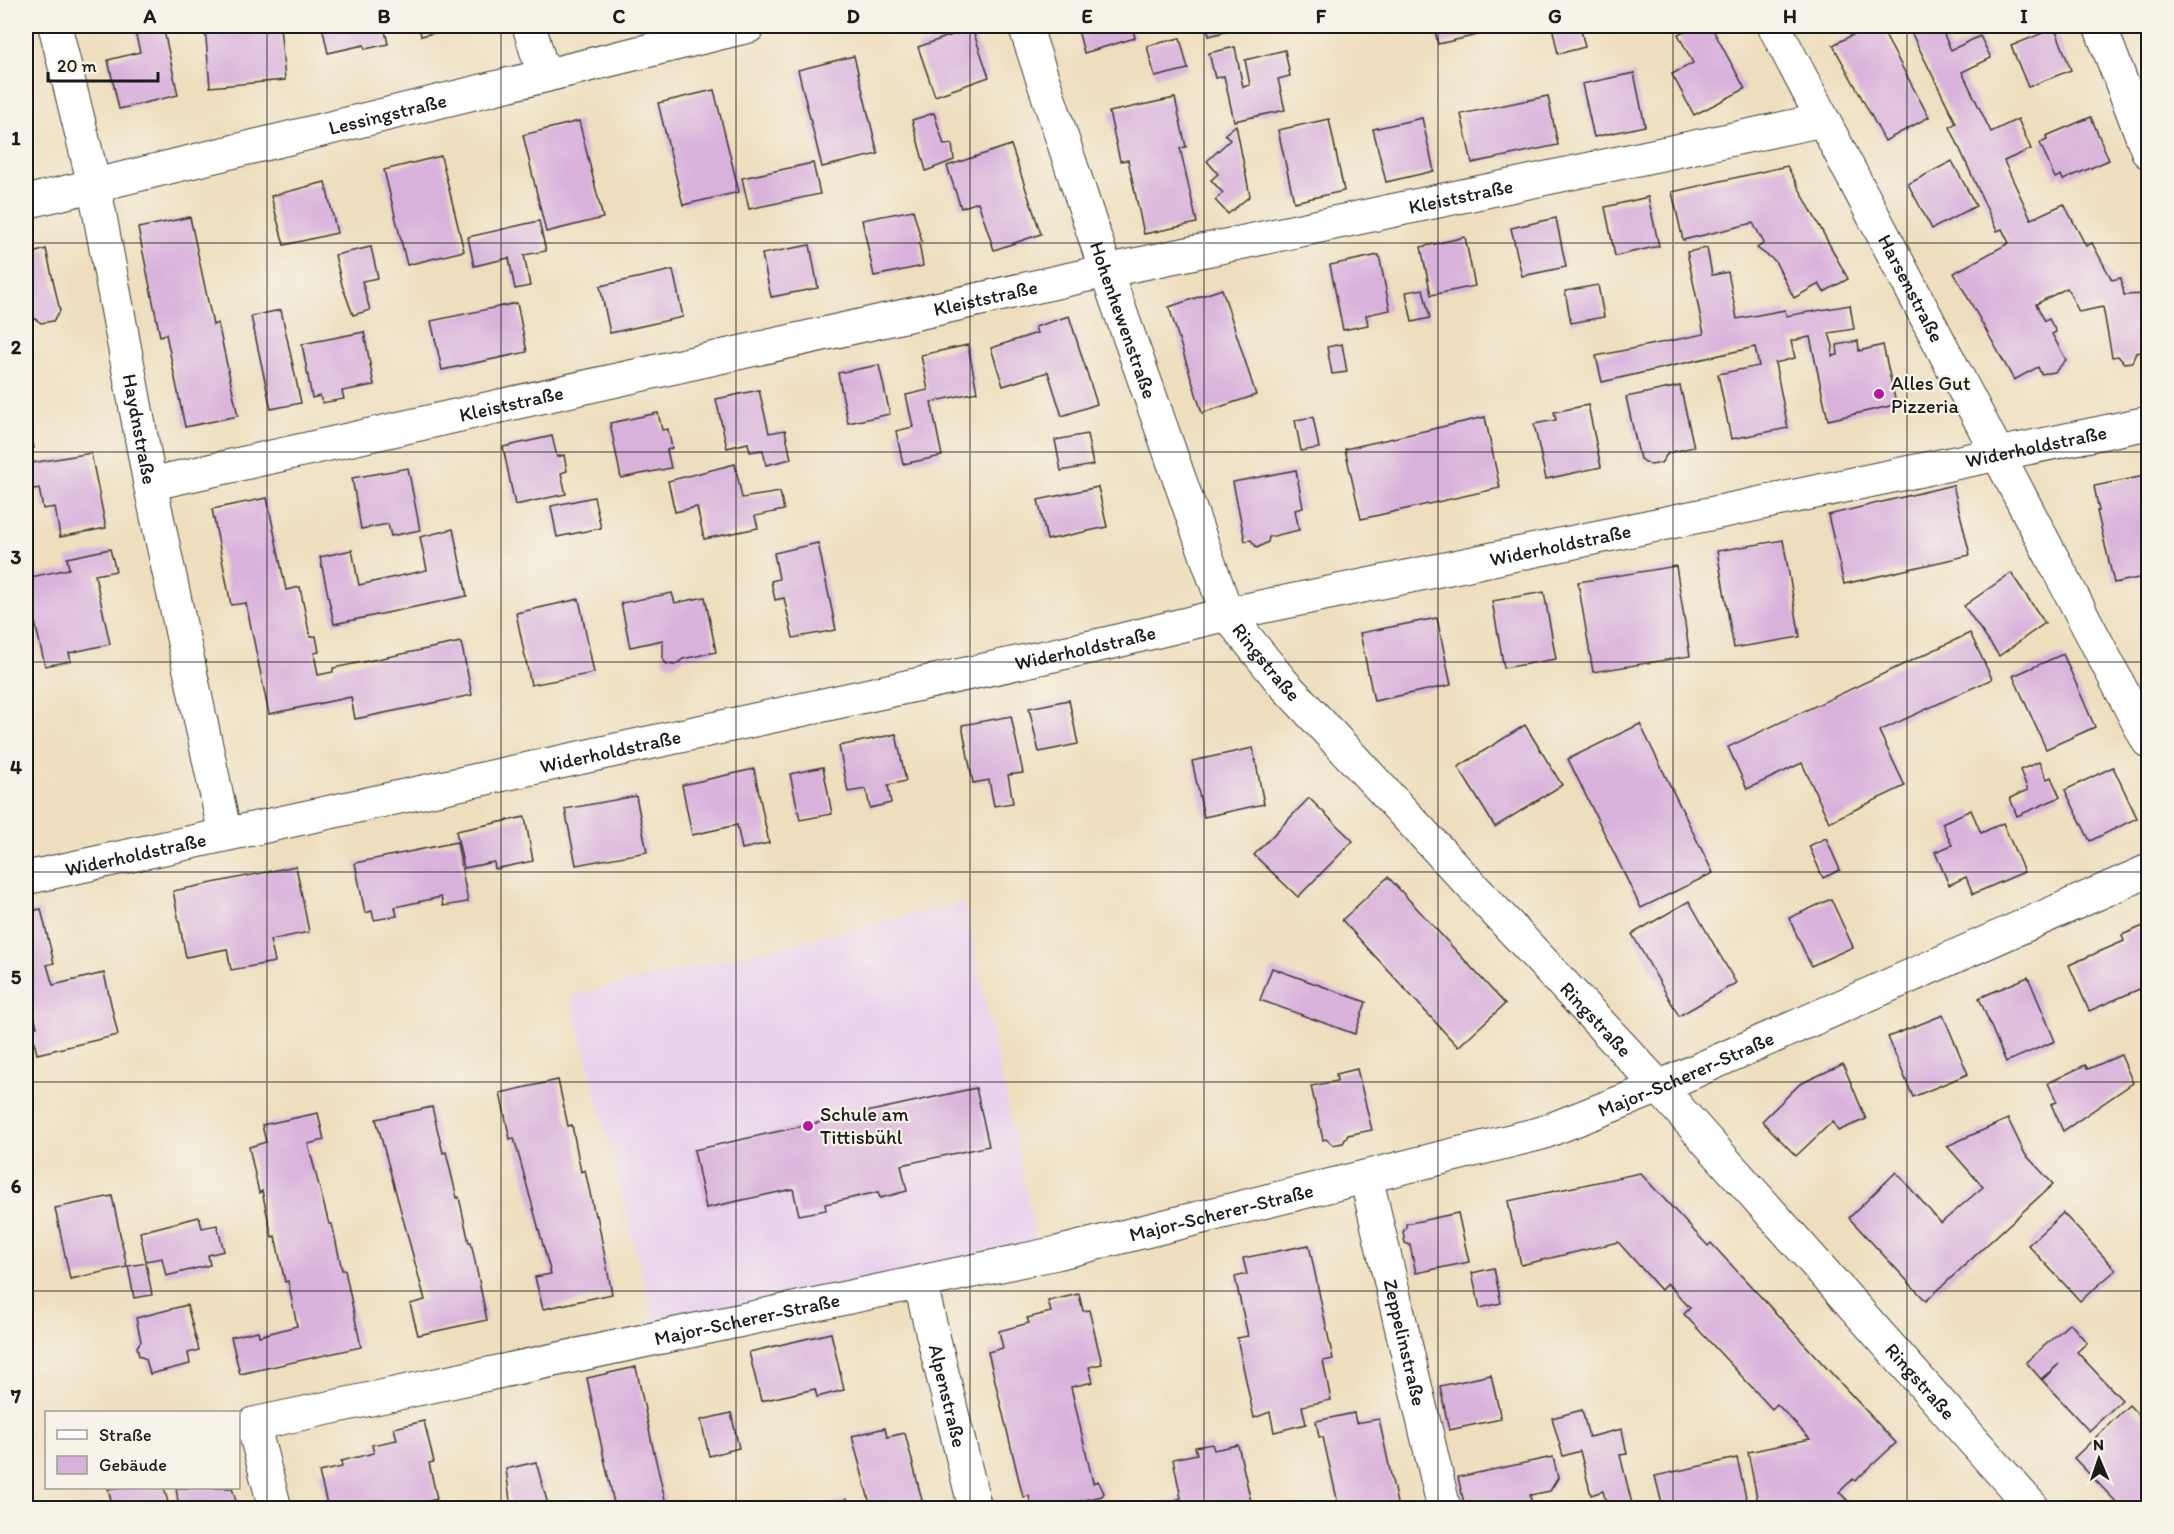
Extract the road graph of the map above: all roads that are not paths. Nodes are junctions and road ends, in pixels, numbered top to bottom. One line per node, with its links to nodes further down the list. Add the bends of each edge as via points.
1 (55, 26): 10 (street, Haydnstraße)
2 (529, 26): 7 (street)
3 (749, 26): 7 (street, Lessingstraße)
4 (1025, 26): 12 (street, Hohenhewenstraße)
5 (1774, 26): 8 (street, Harsenstraße)
6 (2100, 26): 9 (street)
7 (544, 75): 10 (street, Lessingstraße)
8 (1823, 120): 12 (street, Kleiststraße); 14 (street, Harsenstraße)
9 (2148, 152)
10 (94, 184): 11 (street, Lessingstraße); 15 (street, Haydnstraße)
11 (26, 202)
12 (1106, 271): 15 (street, Kleiststraße); 16 (street, Hohenhewenstraße)
13 (2148, 423): 14 (street, Widerholdstraße)
14 (2000, 456): 16 (street, Widerholdstraße); 17 (street, Harsenstraße)
15 (150, 484): 18 (street, Haydnstraße)
16 (1227, 614): 18 (street, Widerholdstraße, via 1109,643); 21 (street, Ringstraße, via 1282,682)
17 (2148, 741)
18 (225, 834): 20 (street, Widerholdstraße)
19 (2148, 871): 21 (street, Major-Scherer-Straße)
20 (26, 878)
21 (1659, 1087): 22 (street, Major-Scherer-Straße, via 1542,1132); 27 (street, Ringstraße)
22 (1366, 1177): 23 (street, Major-Scherer-Straße, via 1057,1253); 26 (street, Zeppelinstraße)
23 (920, 1282): 24 (street, Major-Scherer-Straße, via 253,1424); 25 (street, Alpenstraße)
24 (275, 1509)
25 (975, 1509)
26 (1444, 1509)
27 (2033, 1509)

